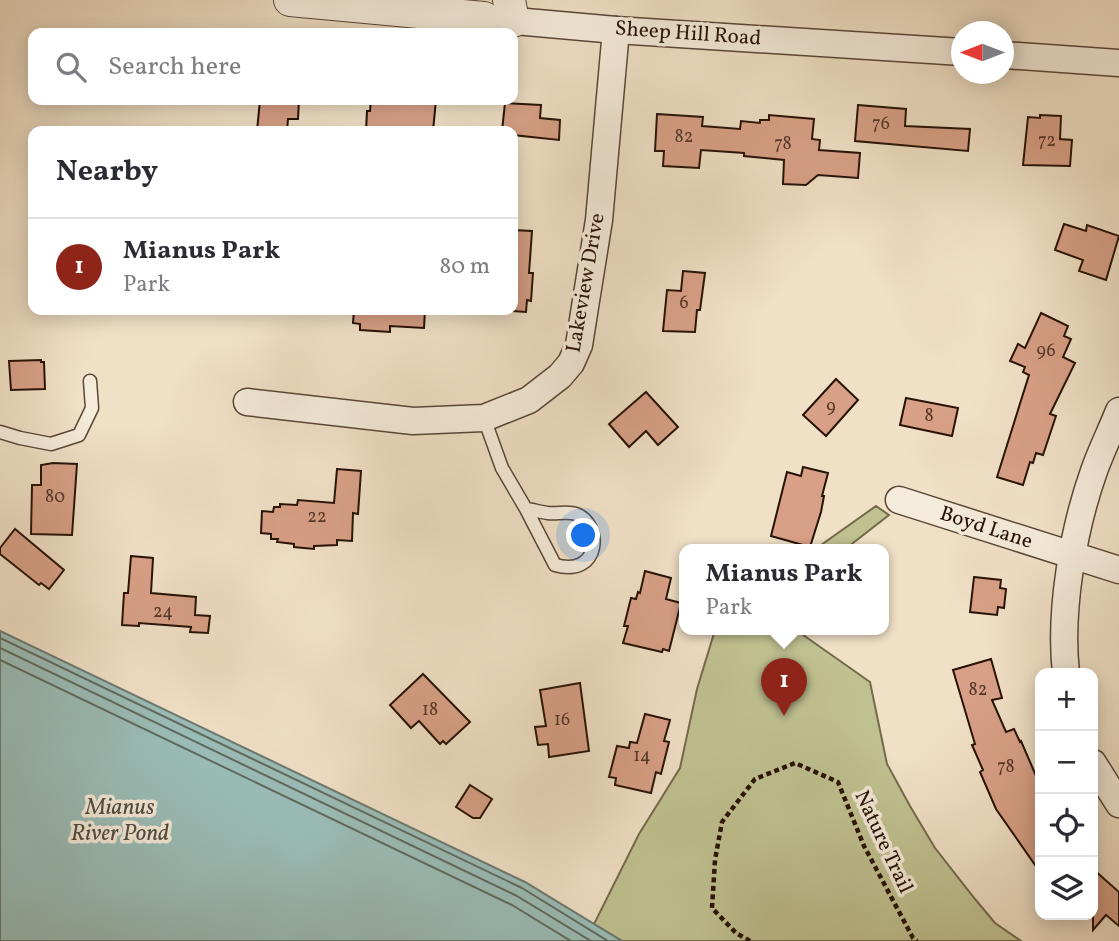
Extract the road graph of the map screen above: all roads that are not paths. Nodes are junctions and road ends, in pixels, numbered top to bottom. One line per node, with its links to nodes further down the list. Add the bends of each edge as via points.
1 (290, 0): 2 (street, Sheep Hill Road)
2 (485, 11): 3 (street, Sheep Hill Road)
3 (616, 30): 4 (street, Sheep Hill Road); 10 (street, Lakeview Drive, via 599,220 579,345 560,376 529,400)
4 (951, 51)
5 (1014, 56): 6 (street)
6 (1119, 63)
7 (90, 381): 11 (lane, via 92,408 79,435 51,444)
8 (247, 402): 10 (street, Lakeview Drive, via 412,421)
9 (1119, 411): 14 (street, via 1094,471)
10 (484, 418): 13 (lane, via 502,468)
11 (0, 432)
12 (899, 500): 14 (street, Boyd Lane)
13 (526, 509): 13 (lane, via 574,513 585,520 594,545 590,557 569,569 555,565)
14 (1074, 555): 15 (street, Boyd Lane); 16 (street, via 1064,629)
15 (1119, 570)
16 (1066, 668)
17 (1098, 771): 18 (street)
18 (1119, 803)

